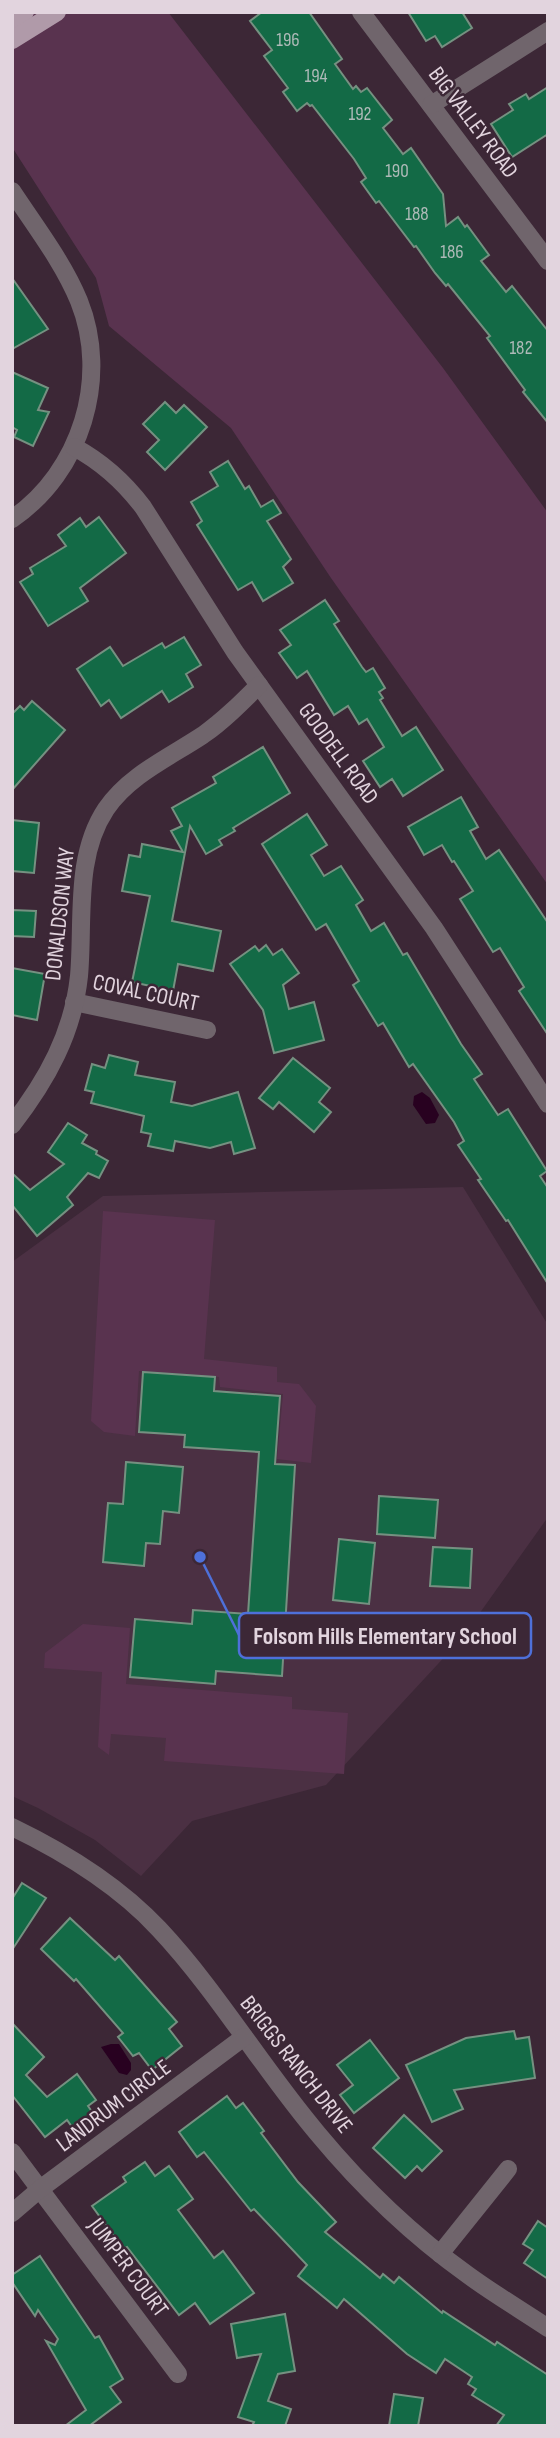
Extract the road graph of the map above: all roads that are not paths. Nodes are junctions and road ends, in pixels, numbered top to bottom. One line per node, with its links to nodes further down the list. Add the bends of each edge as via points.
1 (24, 12): 4 (main road)
2 (57, 12): 6 (main road)
3 (361, 12): 7 (street, BIG VALLEY ROAD)
4 (12, 20)
5 (548, 31): 7 (street)
6 (12, 40)
7 (431, 106): 9 (street, BIG VALLEY ROAD)
8 (12, 191): 10 (street, via 72,287 86,322 91,379)
9 (548, 261)
10 (74, 447): 11 (street, via 42,494); 12 (street, GOODELL ROAD, via 105,466 132,492)
11 (12, 519)
12 (259, 685): 13 (street, DONALDSON WAY, via 206,733 134,780 106,810 89,847 84,876); 15 (street, GOODELL ROAD, via 435,928)
13 (74, 1002): 14 (street, COVAL COURT); 16 (street, DONALDSON WAY, via 57,1056)
14 (207, 1030)
15 (548, 1104)
16 (12, 1125)
17 (12, 1827): 18 (street, BRIGGS RANCH DRIVE, via 83,1866 122,1894 190,1963)
18 (244, 2037): 21 (street, LANDRUM CIRCLE); 23 (street, BRIGGS RANCH DRIVE, via 354,2175)
19 (12, 2152): 21 (street, JUMPER COURT)
20 (508, 2169): 23 (street)
21 (40, 2189): 22 (street, LANDRUM CIRCLE); 25 (street, JUMPER COURT)
22 (12, 2213)
23 (440, 2254): 24 (street, BRIGGS RANCH DRIVE)
24 (548, 2328)
25 (178, 2374)

